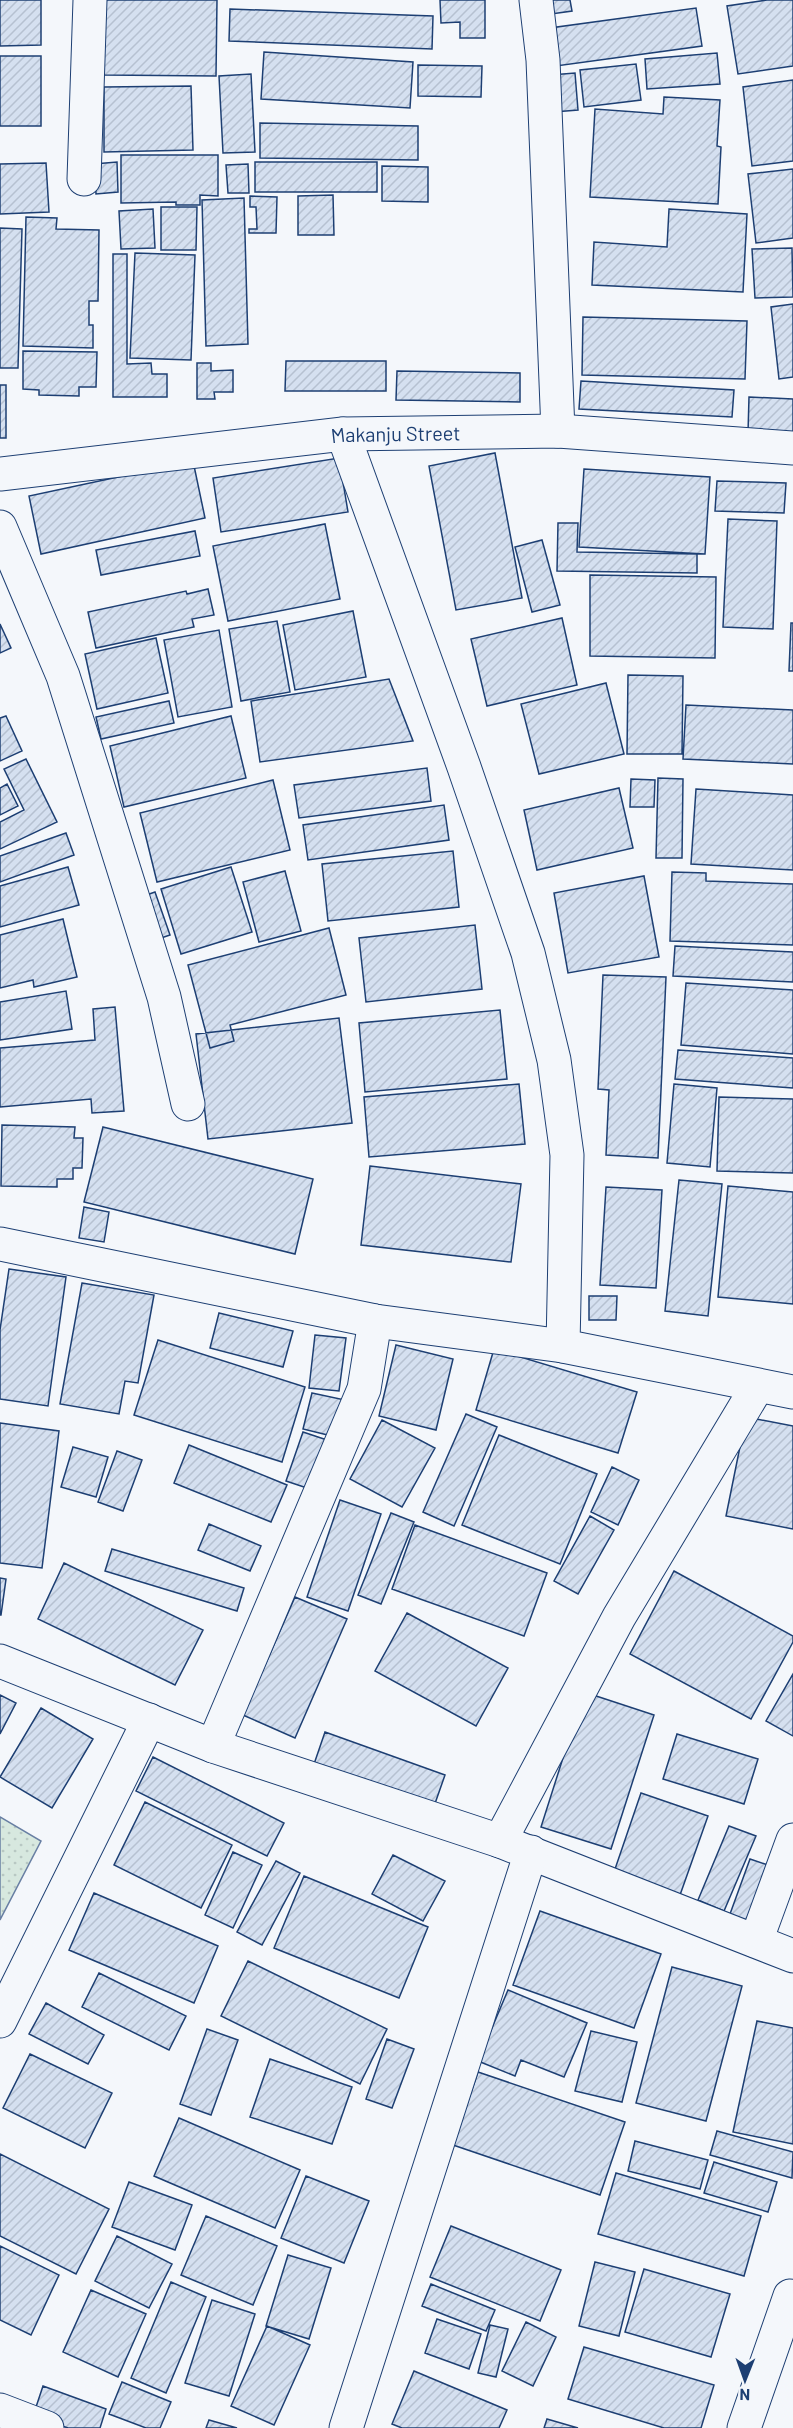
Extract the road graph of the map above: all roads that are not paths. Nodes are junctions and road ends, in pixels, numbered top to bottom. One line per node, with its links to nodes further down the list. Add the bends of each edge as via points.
1 (90, 0): 3 (street)
2 (536, 0): 4 (street, via 543,60)
3 (84, 178)
4 (558, 431): 5 (street, Makanju Street); 6 (street, Makanju Street)
5 (344, 434): 7 (street, Makanju Street); 12 (street, via 464,767 536,985 554,1060 567,1155)
6 (793, 448)
7 (0, 474)
8 (0, 527): 9 (street, via 63,676 164,998)
9 (188, 1104)
10 (0, 1244): 11 (street)
11 (375, 1321): 12 (street); 17 (street, via 364,1389)
12 (563, 1346): 13 (street)
13 (757, 1387): 14 (street); 19 (street, via 618,1617)
14 (793, 1392)
15 (0, 1661): 16 (street)
16 (148, 1720): 17 (street); 23 (street)
17 (213, 1746): 19 (street)
18 (793, 1840): 21 (street)
19 (500, 1841): 20 (street)
20 (531, 1852): 21 (street); 27 (street)
21 (756, 1941): 22 (street)
22 (793, 1956)
23 (0, 2022)
24 (790, 2296): 28 (street)
25 (0, 2410): 26 (street)
26 (47, 2428)
27 (346, 2428)
28 (744, 2428)

